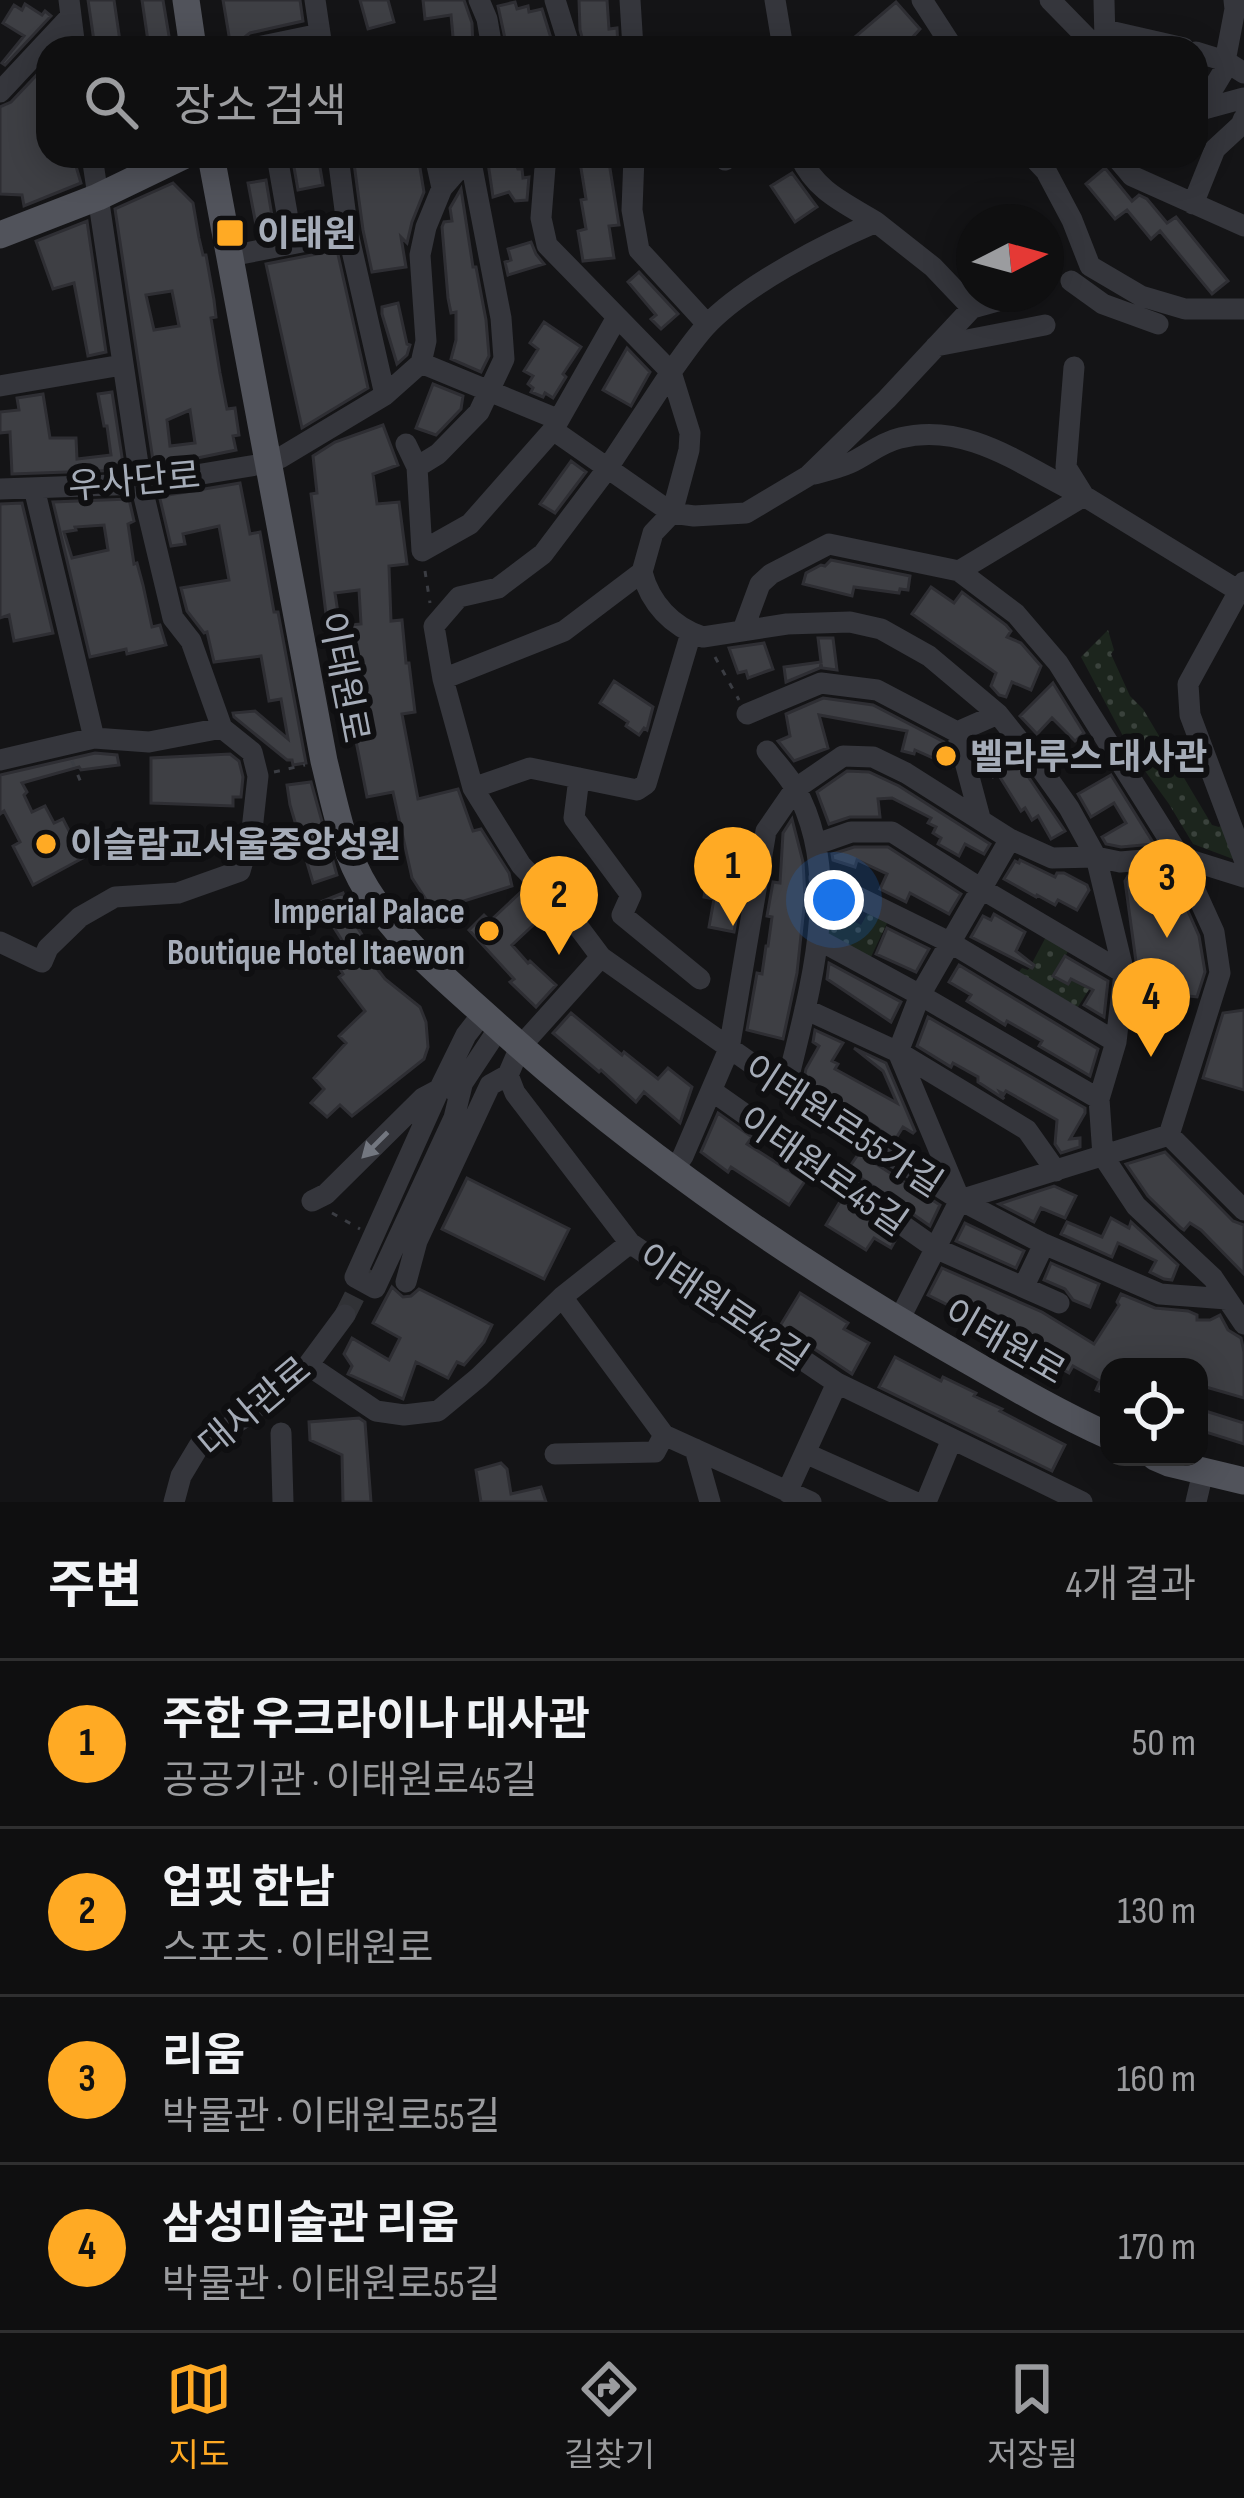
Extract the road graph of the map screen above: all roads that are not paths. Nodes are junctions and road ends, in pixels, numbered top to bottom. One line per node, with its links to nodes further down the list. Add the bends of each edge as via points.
1 (186, 0): 13 (main road)
2 (315, 0): 14 (street)
3 (479, 0): 15 (street)
4 (555, 0): 16 (street)
5 (630, 0): 17 (street)
6 (775, 0): 18 (street)
7 (922, 0): 19 (street)
8 (1050, 0): 20 (street)
9 (1104, 0): 21 (street)
10 (1234, 0): 23 (street)
11 (70, 8): 12 (street)
12 (47, 36)
13 (192, 36)
14 (320, 36)
15 (490, 36)
16 (566, 36)
17 (632, 36)
18 (781, 36)
19 (945, 36)
20 (1095, 36)
21 (1102, 36)
22 (36, 49): 24 (street)
23 (1235, 67): 25 (street)
24 (0, 92)
25 (1208, 95)
26 (1244, 98): 27 (street)
27 (1208, 107)
28 (1244, 118): 29 (street)
29 (1208, 167)
30 (94, 168): 45 (street)
31 (158, 168): 45 (main road)
32 (214, 168): 52 (main road, 이태원로)
33 (279, 168): 47 (street)
34 (340, 168): 50 (street)
35 (438, 168): 44 (street)
36 (460, 168): 44 (street)
37 (472, 168): 69 (street, via 504,358)
38 (544, 168): 59 (street, via 547,245)
39 (634, 168): 60 (street, via 640,250)
40 (805, 168): 48 (street)
41 (1043, 168): 53 (street)
42 (1125, 168): 46 (street)
43 (1208, 168): 46 (street)
44 (442, 188): 65 (street, via 420,255)
45 (98, 197): 51 (main road); 64 (street)
46 (1193, 205): 49 (street)
47 (286, 213)
48 (876, 222): 56 (street); 60 (street, via 832,241)
49 (1244, 226)
50 (348, 233): 52 (street); 70 (street)
51 (0, 235)
52 (230, 256): 73 (main road, 이태원로)
53 (1090, 266): 54 (street); 57 (street, via 1141,296 1185,309)
54 (1071, 281): 55 (street); 61 (street, via 1103,304)
55 (1064, 283)
56 (956, 291)
57 (1244, 309)
58 (968, 312): 63 (street)
59 (616, 319): 67 (street); 71 (street)
60 (707, 324): 67 (street)
61 (1158, 324)
62 (1045, 325): 63 (street)
63 (935, 346): 76 (street)
64 (122, 364): 68 (street); 77 (street)
65 (421, 364): 69 (street); 70 (street, 우사단로)
66 (1074, 368): 80 (street, via 1066,467)
67 (671, 372): 75 (street); 81 (street, via 690,433)
68 (0, 386)
69 (489, 392): 71 (street); 74 (street, via 460,434)
70 (385, 394): 73 (street, 우사단로)
71 (555, 425): 74 (street, via 470,524 422,551); 75 (street)
72 (406, 444): 74 (street)
73 (268, 462): 77 (street, 우사단로); 116 (main road, 이태원로, via 343,836 399,934)
74 (417, 467)
75 (607, 469): 81 (street); 88 (street, via 543,554 498,588 459,597 434,626)
76 (808, 476): 80 (street, via 895,439 945,435); 81 (street, via 746,513)
77 (141, 484): 78 (street, 우사단로); 91 (street, via 173,618 190,641)
78 (34, 488): 79 (street, 우사단로); 93 (street)
79 (0, 489)
80 (1084, 496): 82 (street); 84 (street)
81 (672, 513): 83 (street, via 653,532)
82 (959, 571): 85 (street, via 829,544 760,584); 103 (street, via 1016,614 1058,663)
83 (642, 572): 86 (street, via 648,593); 88 (street, via 564,631)
84 (1242, 586): 104 (street, via 1188,684 1190,715)
85 (743, 630): 86 (street); 89 (street, via 850,622 881,629 929,656)
86 (691, 633): 87 (street); 96 (street, via 646,784 637,790)
87 (715, 657)
88 (443, 679): 97 (street)
89 (998, 714): 92 (street); 102 (street)
90 (747, 715): 92 (street, via 821,683 878,690)
91 (222, 728): 93 (street, via 149,742); 109 (street, via 252,752 258,776 240,871 178,893 115,897 80,916 43,962)
92 (957, 732): 99 (street)
93 (94, 738): 95 (street)
94 (767, 751): 98 (street, 이태원로45길)
95 (0, 760)
96 (579, 778): 97 (street, via 530,768); 113 (street, via 575,820 632,895 622,915)
97 (473, 788): 111 (street, via 521,865)
98 (796, 788): 99 (street, 이태원로45길, via 843,756 873,757); 101 (street, 이태원로45길); 118 (street, 이태원로45길, via 766,831)
99 (980, 818): 100 (street, 이태원로45길)
100 (1010, 838): 102 (street, 이태원로45길, via 1052,858); 107 (street)
101 (817, 844): 105 (street, 이태원로45길); 107 (street, via 851,832 892,832)
102 (1096, 857): 103 (street, 이태원로45길); 112 (street)
103 (1180, 857): 106 (street); 126 (street, via 1214,932 1220,973)
104 (1244, 859)
105 (819, 878): 108 (street, 이태원로45길); 110 (street)
106 (1244, 878)
107 (980, 888): 110 (street); 112 (street)
108 (819, 940): 114 (street); 115 (street, 이태원로45길)
109 (0, 942)
110 (951, 944): 114 (street); 117 (street)
111 (601, 957): 116 (street); 118 (street)
112 (1124, 973): 117 (street)
113 (700, 979)
114 (920, 995): 119 (street); 125 (street)
115 (805, 1009): 119 (street); 122 (street, 이태원로45길)
116 (501, 1029): 120 (street); 121 (street); 123 (street, via 466,1035); 128 (main road, 이태원로)
117 (1116, 1042): 125 (street)
118 (729, 1049): 122 (street, 이태원로55가길); 124 (street, 이태원로45길)
119 (898, 1052): 129 (street, via 1027,1130); 130 (street)
120 (508, 1075): 134 (street, 이태원로42길); 137 (street, via 490,1085)
121 (462, 1085): 133 (street); 133 (street, via 375,1288 355,1277)
122 (786, 1088): 130 (street, 이태원로55가길)
123 (439, 1090): 131 (street, one-way to 131); 133 (street)
124 (712, 1091): 128 (street, 이태원로45길); 136 (street, 이태원로45길)
125 (1099, 1099): 127 (street)
126 (1169, 1135): 127 (street, 이태원로55가길); 132 (street)
127 (1103, 1156): 129 (street, 이태원로55가길); 140 (street, via 1136,1206)
128 (674, 1169): 143 (main road, 이태원로)
129 (1056, 1171): 130 (street, 이태원로55가길)
130 (960, 1200): 135 (street, 이태원로55가길); 136 (street)
131 (312, 1201)
132 (1244, 1210)
133 (375, 1242)
134 (630, 1243): 139 (street); 146 (street, 이태원로42길)
135 (1044, 1244): 138 (street); 140 (street, 이태원로55가길, via 1160,1294)
136 (935, 1248): 138 (street, 이태원로45길); 143 (street)
137 (406, 1282)
138 (1024, 1286): 141 (street, 이태원로45길)
139 (562, 1297): 145 (street, via 438,1411 376,1411); 149 (street)
140 (1227, 1299): 144 (street)
141 (1059, 1303)
142 (345, 1315): 145 (street, 대사관로)
143 (899, 1320): 147 (main road, 이태원로)
144 (1244, 1324)
145 (308, 1365): 158 (street, 대사관로, via 199,1446)
146 (837, 1383): 150 (street, 이태원로42길); 153 (street, 이태원로42길)
147 (1100, 1432)
148 (280, 1433): 159 (street)
149 (664, 1435): 151 (street); 152 (street, via 655,1452)
150 (952, 1439): 163 (street); 164 (street, 이태원로42길)
151 (694, 1449): 157 (street); 160 (street)
152 (555, 1454)
153 (805, 1454): 157 (street, 이태원로42길); 162 (street)
154 (1184, 1466): 155 (main road)
155 (1203, 1472): 156 (main road); 165 (street)
156 (1244, 1480)
157 (787, 1492): 161 (street)
158 (174, 1502)
159 (283, 1502)
160 (710, 1502)
161 (811, 1502)
162 (914, 1502)
163 (926, 1502)
164 (1082, 1502)
165 (1196, 1502)

